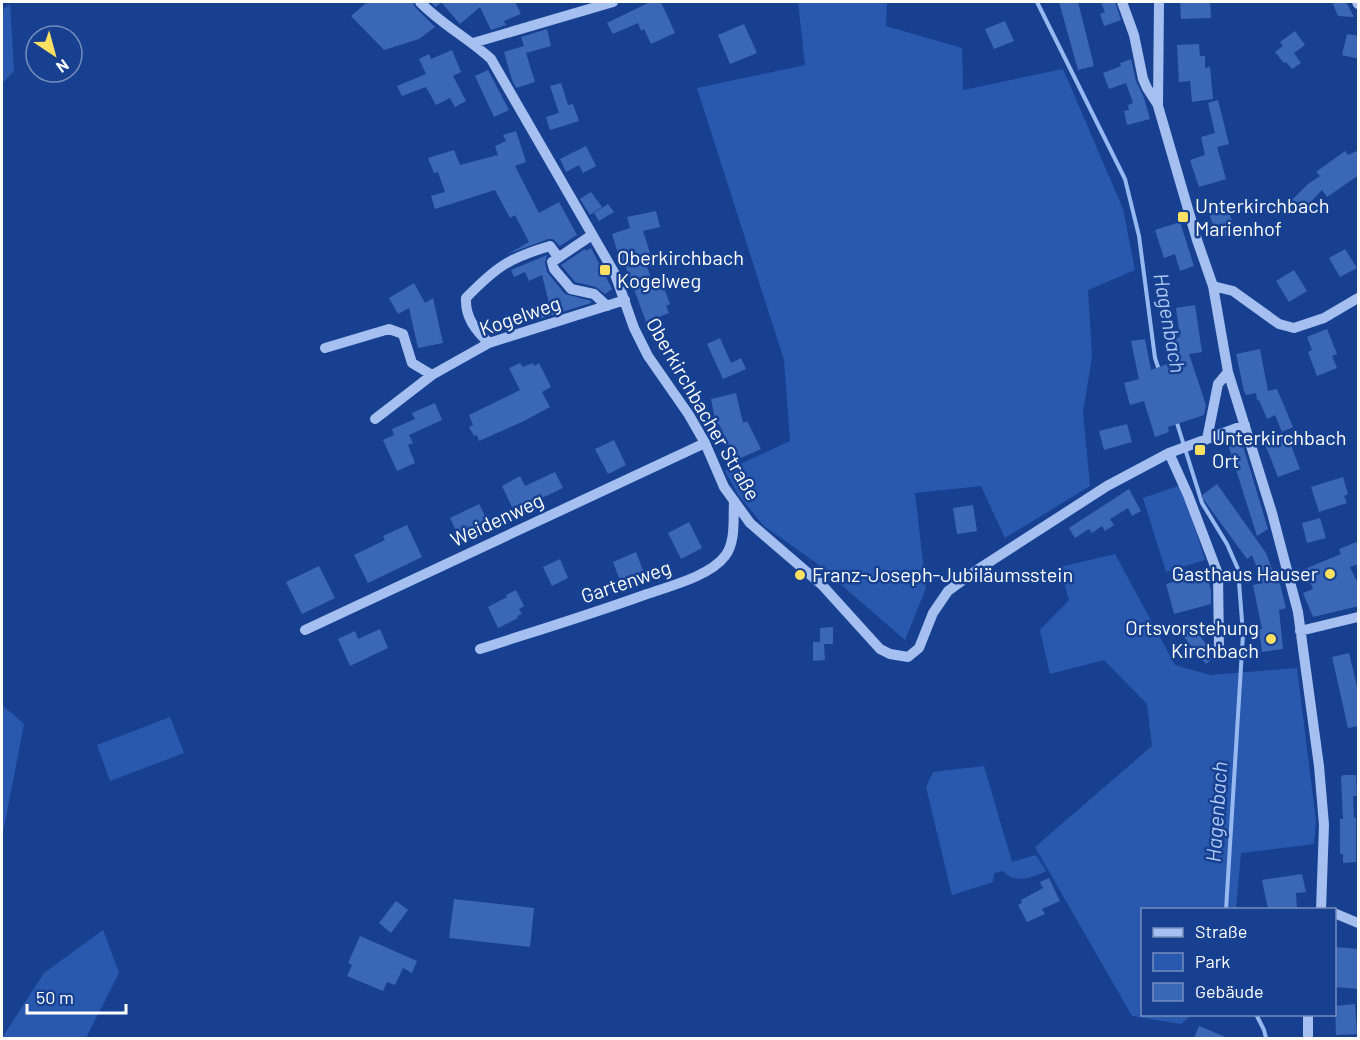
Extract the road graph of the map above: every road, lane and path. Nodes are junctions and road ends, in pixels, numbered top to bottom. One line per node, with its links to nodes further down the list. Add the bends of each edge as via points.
1 (420, 2): 5 (street, Oberkirchbacher Straße, via 444,25)
2 (613, 2): 5 (street)
3 (1122, 2): 6 (street, via 1143,79)
4 (1159, 2): 6 (street)
5 (473, 44): 7 (street, Oberkirchbacher Straße, via 491,59)
6 (1158, 106): 9 (street)
7 (592, 235): 8 (street); 11 (street, Oberkirchbacher Straße)
8 (558, 257): 12 (street, via 552,262 554,269 571,290 594,294); 13 (street, via 550,246 528,252 504,263 466,298 470,321)
9 (1213, 286): 10 (street, via 1233,291 1279,324 1294,328 1324,318); 15 (street)
10 (1359, 298)
11 (625, 300): 12 (street, Kogelweg); 20 (street, Oberkirchbacher Straße, via 648,356)
12 (607, 306): 13 (street, Kogelweg)
13 (489, 343): 16 (street, Kogelweg)
14 (325, 348): 16 (street, via 389,329 403,334 412,363)
15 (1228, 372): 18 (street); 19 (street, via 1218,384)
16 (432, 375): 17 (street, Kogelweg)
17 (375, 419)
18 (1245, 425): 19 (street, Oberkirchbacher Straße); 25 (street, via 1272,513)
19 (1207, 439): 21 (street, Oberkirchbacher Straße)
20 (705, 443): 22 (street, Oberkirchbacher Straße); 24 (street, Weidenweg)
21 (1169, 453): 22 (street, Oberkirchbacher Straße, via 1107,486 948,591 933,613 919,648 908,657 880,650 822,585 750,524); 27 (street, via 1218,574)
22 (734, 502): 26 (street, Gartenweg, via 732,544 725,557 707,570 601,611)
23 (1359, 617): 25 (street)
24 (305, 630)
25 (1300, 632): 28 (street, via 1324,825)
26 (480, 649)
27 (1219, 649)
28 (1321, 908)
29 (1336, 913): 30 (street)
30 (1359, 923)
31 (1308, 1016): 32 (street)
32 (1308, 1034): 33 (street)
33 (1299, 1038)

